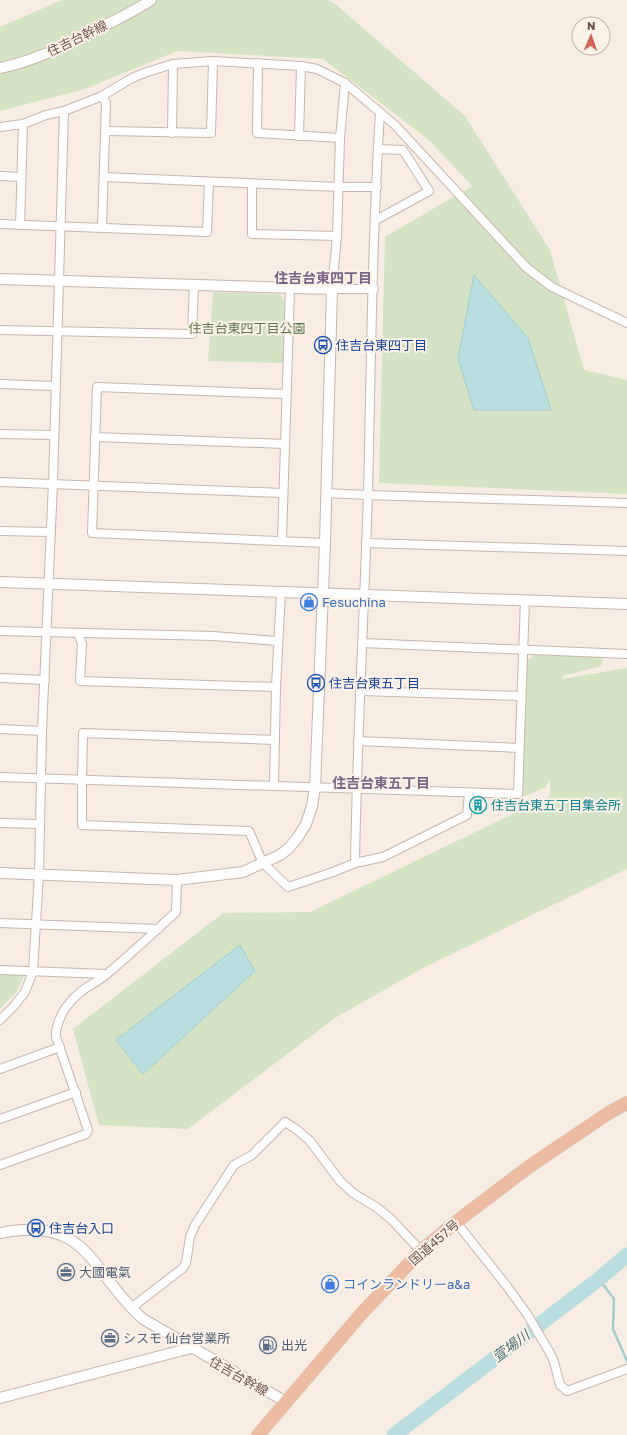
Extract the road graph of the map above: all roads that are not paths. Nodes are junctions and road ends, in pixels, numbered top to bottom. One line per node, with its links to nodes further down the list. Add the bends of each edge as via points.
1 (151, 0): 6 (street, 住吉台幹線, via 56,50 19,64)
2 (213, 61): 3 (street); 4 (street); 14 (street, via 211,133)
3 (258, 63): 5 (street); 15 (street, via 256,133)
4 (173, 64): 8 (street, via 132,78); 14 (street)
5 (301, 66): 7 (street, via 317,69); 15 (street)
6 (0, 68)
7 (345, 82): 10 (street); 16 (street)
8 (102, 96): 9 (street); 13 (street, via 106,103)
9 (64, 111): 11 (street); 28 (street)
10 (380, 113): 17 (street); 37 (street, via 411,141 527,268 552,287)
11 (23, 124): 12 (street); 19 (street)
12 (0, 127)
13 (106, 130): 14 (street); 20 (street)
14 (172, 133)
15 (299, 136): 16 (street)
16 (340, 138): 23 (street)
17 (378, 149): 24 (street); 25 (street, via 403,150 429,191)
18 (0, 176): 19 (street)
19 (21, 177): 27 (street)
20 (104, 177): 21 (street); 29 (street)
21 (210, 182): 22 (street); 29 (street, via 207,232)
22 (252, 184): 23 (street); 30 (street, via 252,234)
23 (339, 187): 24 (street); 30 (street)
24 (377, 187): 25 (street)
25 (376, 220): 36 (street)
26 (0, 224): 27 (street)
27 (20, 225): 28 (street)
28 (61, 226): 29 (street); 32 (street)
29 (102, 227)
30 (337, 236): 35 (street)
31 (0, 279): 32 (street)
32 (58, 281): 33 (street); 39 (street)
33 (194, 285): 34 (street); 39 (street, via 192,334)
34 (290, 288): 35 (street); 42 (street)
35 (332, 289): 36 (street); 50 (street)
36 (374, 289): 52 (street)
37 (627, 323)
38 (0, 330): 39 (street)
39 (57, 332): 41 (street)
40 (0, 384): 41 (street)
41 (55, 386): 44 (street)
42 (286, 394): 45 (street, via 96,387); 46 (street)
43 (0, 434): 44 (street)
44 (54, 435): 48 (street)
45 (95, 437): 46 (street); 49 (street)
46 (285, 444): 51 (street)
47 (0, 482): 48 (street)
48 (53, 483): 49 (street); 55 (street)
49 (93, 486): 51 (street); 56 (street, via 92,533)
50 (326, 492): 52 (street); 57 (street)
51 (283, 493): 56 (street)
52 (368, 495): 53 (street); 58 (street)
53 (627, 503)
54 (0, 531): 55 (street)
55 (50, 532): 61 (street)
56 (282, 540): 57 (street)
57 (324, 543): 63 (street)
58 (366, 543): 59 (street); 64 (street)
59 (627, 551)
60 (0, 582): 61 (street)
61 (49, 584): 62 (street); 68 (street)
62 (281, 592): 63 (street); 70 (street)
63 (322, 594): 64 (street); 88 (street)
64 (364, 595): 65 (street); 71 (street)
65 (525, 600): 66 (street); 72 (street)
66 (627, 604)
67 (0, 631): 68 (street)
68 (47, 632): 69 (street); 75 (street)
69 (78, 633): 70 (street, via 213,636); 76 (street, via 82,644 80,681)
70 (277, 641): 76 (street)
71 (362, 643): 72 (street); 77 (street)
72 (524, 650): 73 (street); 78 (street)
73 (627, 654)
74 (0, 678): 75 (street)
75 (45, 680): 80 (street)
76 (276, 687): 81 (street)
77 (361, 691): 78 (street); 82 (street)
78 (521, 696): 83 (street)
79 (0, 729): 80 (street)
80 (42, 731): 85 (street)
81 (275, 740): 86 (street, via 83,733); 87 (street)
82 (358, 741): 83 (street); 89 (street)
83 (519, 748): 90 (street, via 518,794)
84 (0, 776): 85 (street)
85 (41, 778): 86 (street); 92 (street)
86 (82, 779): 87 (street); 93 (street, via 82,825 249,831)
87 (274, 785): 88 (street)
88 (315, 787): 89 (street); 93 (street, via 306,824 298,837 280,855)
89 (356, 790): 90 (street); 94 (street)
90 (469, 793): 94 (street, via 467,815 383,857)
91 (0, 822): 92 (street)
92 (40, 824): 96 (street)
93 (263, 863): 94 (street, via 288,887); 97 (street, via 243,872)
94 (355, 863)
95 (0, 873): 96 (street)
96 (39, 874): 97 (street); 99 (street)
97 (177, 880): 100 (street, via 176,912)
98 (0, 923): 99 (street)
99 (36, 925): 100 (street); 102 (street)
100 (158, 929): 103 (street)
101 (0, 970): 102 (street)
102 (33, 971): 103 (street); 104 (street, via 25,992)
103 (106, 974): 105 (street, via 79,992 65,1007 56,1032)
104 (0, 1020)
105 (60, 1047): 106 (street); 107 (street)
106 (0, 1069)
107 (76, 1092): 109 (street); 110 (street, via 88,1130 86,1134)
108 (627, 1102): 111 (highway, 国道457号, via 530,1166)
109 (0, 1119)
110 (0, 1165)
111 (456, 1222): 113 (highway, 国道457号); 116 (street, via 527,1314 554,1362 560,1385 567,1391)
112 (0, 1233): 114 (street, 住吉台幹線, via 32,1228 50,1230 72,1240 97,1264)
113 (421, 1251): 114 (street, via 390,1218 340,1181 310,1141 285,1122 252,1155 234,1165 194,1225 183,1268); 118 (highway, 国道457号, via 362,1313)
114 (131, 1308): 115 (street, 住吉台幹線, via 143,1319)
115 (191, 1348): 117 (street); 118 (street, 住吉台幹線)
116 (627, 1369)
117 (0, 1398)
118 (286, 1402): 119 (highway, 国道457号)
119 (258, 1435)

